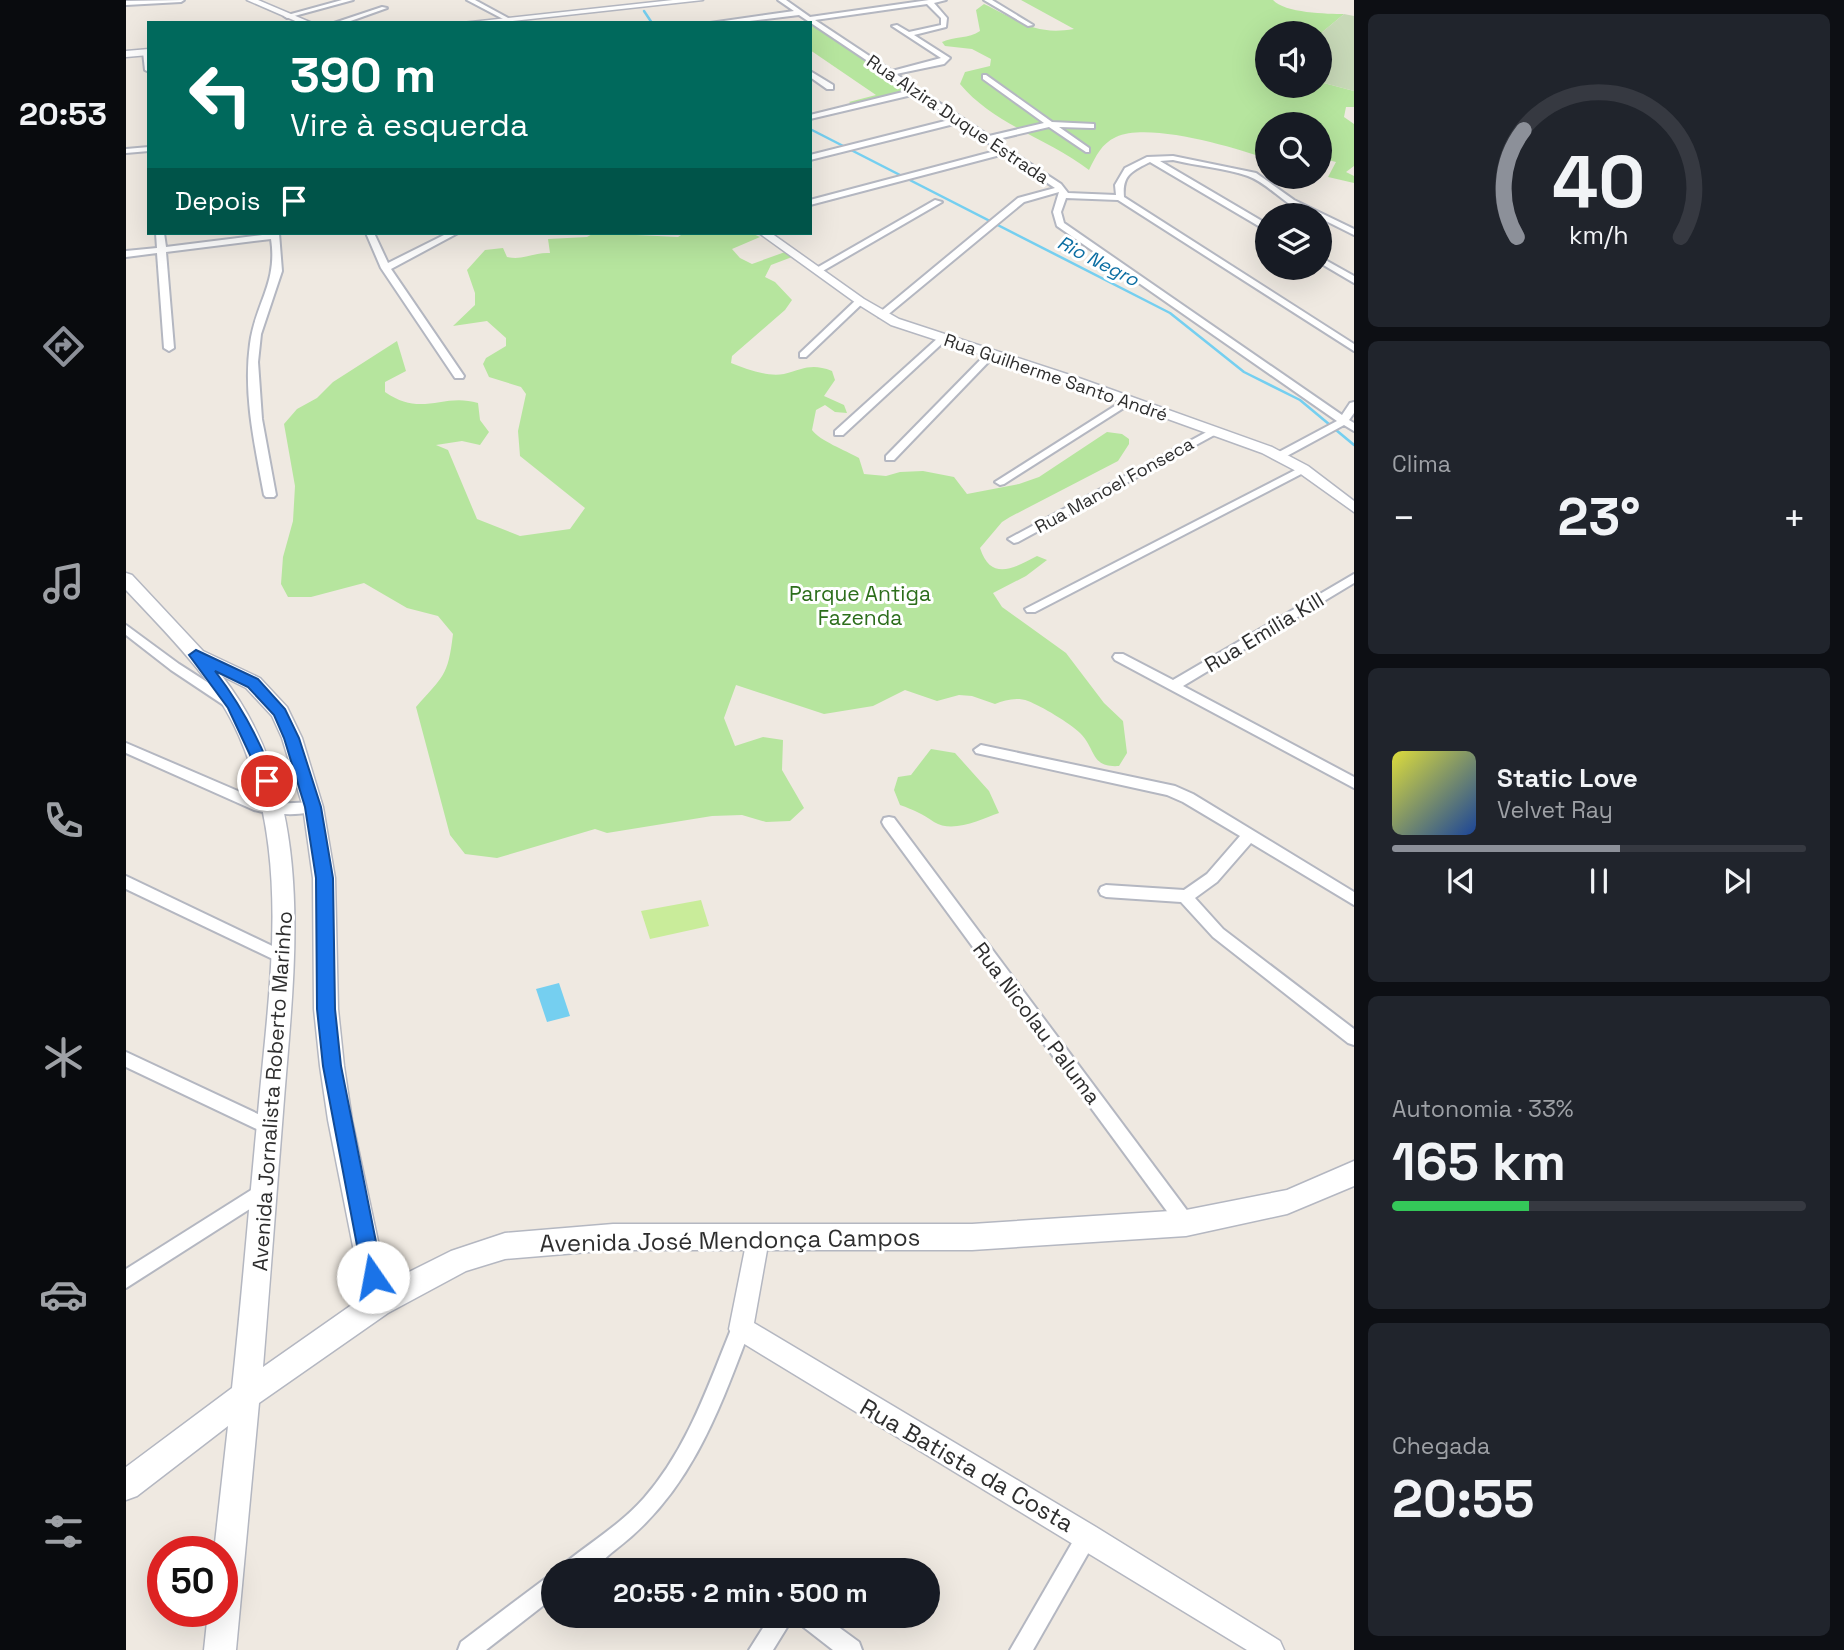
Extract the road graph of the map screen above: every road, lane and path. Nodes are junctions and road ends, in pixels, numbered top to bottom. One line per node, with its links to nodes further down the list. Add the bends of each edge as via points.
1 (181, 0): 10 (street)
2 (250, 0): 13 (street)
3 (349, 0): 13 (street)
4 (470, 0): 14 (street)
5 (698, 0): 14 (street)
6 (781, 0): 12 (street, Rua Alzira Duque Estrada)
7 (943, 0): 9 (street)
8 (987, 0): 22 (street)
9 (929, 2): 15 (street); 24 (street, via 944,18 944,25)
10 (126, 3)
11 (384, 8): 17 (street)
12 (798, 13): 15 (street, Rua Alzira Duque Estrada); 19 (street)
13 (286, 16): 16 (street)
14 (507, 19): 18 (street)
15 (808, 19): 20 (street, Rua Alzira Duque Estrada)
16 (301, 21)
17 (343, 21)
18 (486, 21)
19 (730, 21)
20 (811, 21)
21 (812, 22): 28 (street, Rua Alzira Duque Estrada)
22 (1030, 25)
23 (895, 26): 24 (street)
24 (910, 34): 28 (street, via 946,60)
25 (147, 52): 26 (street)
26 (126, 54)
27 (812, 74): 30 (street)
28 (892, 74): 31 (street, Rua Alzira Duque Estrada)
29 (986, 77): 34 (street)
30 (830, 87)
31 (918, 91): 32 (street); 33 (street, Rua Alzira Duque Estrada)
32 (812, 117)
33 (959, 120): 36 (street, Rua Alzira Duque Estrada); 41 (street)
34 (1050, 124): 35 (street); 36 (street); 38 (street)
35 (1091, 126)
36 (987, 139): 40 (street, Rua Alzira Duque Estrada)
37 (147, 149): 39 (street)
38 (1086, 150)
39 (126, 151)
40 (1005, 151): 43 (street, Rua Alzira Duque Estrada); 46 (street)
41 (812, 158)
42 (1150, 159): 44 (street, via 1128,170 1119,185); 47 (street, via 1180,159 1244,173); 48 (street)
43 (1062, 192): 44 (street); 63 (street, via 1021,200); 72 (street, Rua Alzira Duque Estrada, via 1059,224)
44 (1120, 198): 66 (street)
45 (938, 202): 60 (street)
46 (812, 203)
47 (1293, 203)
48 (1255, 221)
49 (1332, 221): 50 (street)
50 (1354, 232)
51 (160, 235): 56 (street)
52 (276, 235): 56 (street); 80 (street, via 276,279 254,346 256,422)
53 (371, 235): 59 (street)
54 (450, 235): 59 (street)
55 (767, 235): 60 (street, Rua Guilherme Santo André)
56 (161, 250): 57 (street); 65 (street)
57 (126, 254)
58 (1332, 267): 61 (street)
59 (386, 268): 69 (street)
60 (818, 270): 62 (street, Rua Guilherme Santo André)
61 (1354, 280)
62 (860, 301): 63 (street, Rua Guilherme Santo André); 68 (street)
63 (882, 315): 64 (street, Rua Guilherme Santo André)
64 (942, 339): 67 (street, Rua Guilherme Santo André); 75 (street)
65 (169, 348)
66 (1354, 348)
67 (991, 354): 70 (street, Rua Guilherme Santo André); 77 (street)
68 (803, 355)
69 (459, 376)
70 (1129, 400): 74 (street, Rua Guilherme Santo André); 79 (street)
71 (1354, 405): 72 (street)
72 (1340, 423): 73 (street); 76 (street)
73 (1354, 428)
74 (1213, 430): 76 (street, Rua Guilherme Santo André); 82 (street, Rua Manoel Fonseca)
75 (839, 433)
76 (1281, 455): 78 (street, Rua Guilherme Santo André)
77 (890, 458)
78 (1303, 469): 81 (street, Rua Guilherme Santo André); 85 (street)
79 (1000, 482)
80 (270, 495)
81 (1354, 508)
82 (1014, 539)
83 (1354, 578): 89 (street, Rua Emília Kill)
84 (126, 579): 87 (main road, Avenida Jornalista Roberto Marinho)
85 (1031, 609)
86 (126, 629): 90 (street)
87 (196, 655): 90 (main road, Avenida Jornalista Roberto Marinho); 94 (main road, via 253,683 280,712)
88 (1119, 657): 89 (street)
89 (1174, 686): 93 (street)
90 (234, 705): 95 (main road, Avenida Jornalista Roberto Marinho, via 258,755)
91 (126, 748): 95 (street, via 237,798)
92 (981, 750): 97 (street, via 1170,790)
93 (1354, 783)
94 (313, 807): 95 (street); 111 (main road, via 324,878 326,1009 332,1066)
95 (275, 809): 102 (main road, Avenida Jornalista Roberto Marinho, via 285,875)
96 (889, 822): 108 (street, Rua Nicolau Paluma)
97 (1249, 835): 100 (street, via 1205,884); 101 (street)
98 (126, 882): 102 (street)
99 (1106, 891): 100 (street)
100 (1185, 895): 103 (street, via 1218,933)
101 (1354, 899)
102 (284, 958): 105 (main road, Avenida Jornalista Roberto Marinho)
103 (1354, 1038)
104 (126, 1059): 105 (street)
105 (269, 1127): 107 (main road, Avenida Jornalista Roberto Marinho)
106 (1354, 1173): 108 (main road, Avenida José Mendonça Campos, via 1287,1202)
107 (266, 1189): 110 (street); 113 (main road, Avenida Jornalista Roberto Marinho)
108 (1186, 1223): 109 (main road, Avenida José Mendonça Campos, via 972,1237)
109 (758, 1239): 111 (main road, Avenida José Mendonça Campos, via 613,1237 505,1246 460,1260); 112 (street)
110 (126, 1279)
111 (378, 1303): 113 (main road, Avenida José Mendonça Campos)
112 (741, 1329): 115 (street, Rua Batista da Costa); 116 (street, via 717,1395 664,1486 651,1505)
113 (245, 1396): 114 (main road, Avenida José Mendonça Campos); 120 (main road, Avenida Jornalista Roberto Marinho)
114 (126, 1485)
115 (1087, 1536): 124 (street); 125 (street, Rua Batista da Costa)
116 (587, 1558)
117 (541, 1594): 121 (street)
118 (775, 1628): 122 (street)
119 (821, 1628): 123 (street)
120 (220, 1650)
121 (469, 1650)
122 (760, 1650)
123 (851, 1650)
124 (1021, 1650)
125 (1271, 1650)

